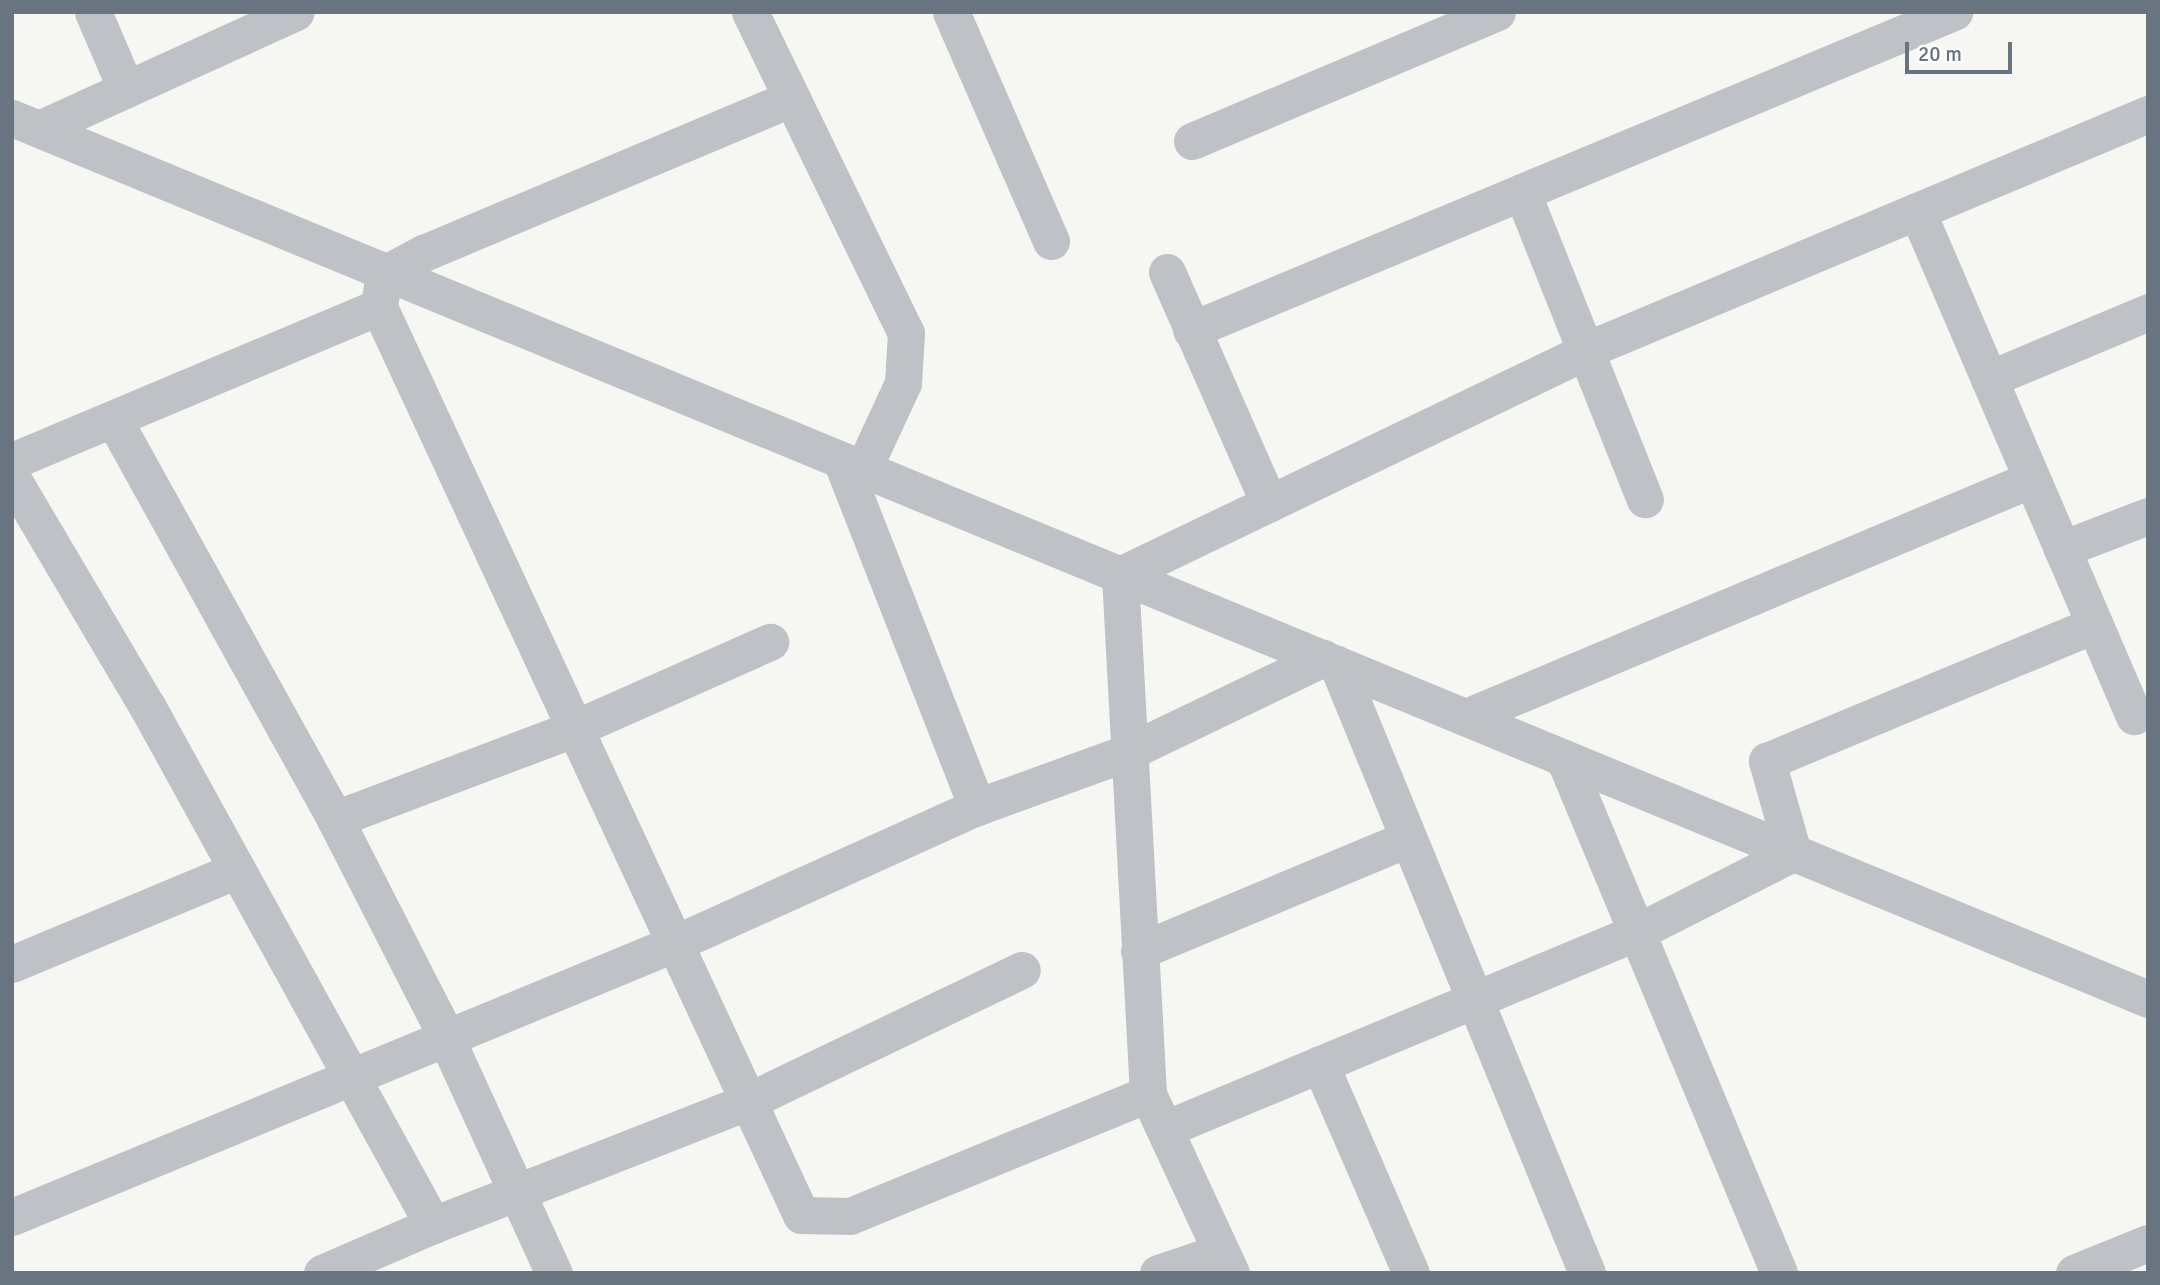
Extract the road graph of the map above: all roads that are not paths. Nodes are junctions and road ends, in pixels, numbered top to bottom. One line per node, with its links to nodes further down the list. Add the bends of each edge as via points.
1 (93, 12): 8 (street)
2 (750, 12): 9 (street)
3 (951, 12): 15 (street)
4 (1497, 12): 7 (street)
5 (1954, 12): 13 (street)
6 (278, 16): 8 (street)
7 (1455, 20): 12 (street)
8 (126, 89): 11 (street)
9 (790, 99): 17 (street); 24 (street, via 906,333 904,383)
10 (2148, 114): 14 (street)
11 (25, 123): 17 (street)
12 (1192, 141)
13 (1522, 192): 19 (street); 20 (street)
14 (1917, 211): 20 (street); 21 (street)
15 (1051, 241)
16 (1167, 272): 19 (street)
17 (381, 290): 22 (street); 24 (street); 37 (street)
18 (2148, 312): 21 (street)
19 (1191, 330): 28 (street)
20 (1585, 353): 27 (street); 28 (street)
21 (1989, 379): 26 (street)
22 (114, 420): 23 (street); 41 (street)
23 (12, 461)
24 (852, 464): 31 (street); 40 (street)
25 (12, 478): 44 (street)
26 (2032, 479): 30 (street); 36 (street)
27 (1645, 499)
28 (1269, 503): 31 (street)
29 (2148, 516): 30 (street)
30 (2062, 550): 32 (street)
31 (1120, 575): 34 (street); 38 (street)
32 (2094, 625): 35 (street); 43 (street, via 1767,761)
33 (771, 642): 37 (street)
34 (1330, 661): 36 (street); 38 (street); 42 (street)
35 (2134, 716)
36 (1466, 717): 39 (street)
37 (571, 730): 41 (street); 46 (street)
38 (1126, 753): 40 (street); 47 (street)
39 (1564, 758): 43 (street); 45 (street)
40 (977, 807): 46 (street)
41 (335, 820): 52 (street)
42 (1407, 839): 47 (street); 51 (street)
43 (1793, 853): 45 (street); 50 (street)
44 (237, 870): 48 (street); 54 (street)
45 (1637, 932): 51 (street); 68 (street)
46 (671, 945): 52 (street); 56 (street)
47 (1139, 951): 55 (street)
48 (12, 964)
49 (1022, 970): 56 (street)
50 (2148, 999)
51 (1472, 1000): 53 (street); 67 (street)
52 (447, 1040): 54 (street); 58 (street)
53 (1320, 1064): 57 (street); 66 (street)
54 (352, 1079): 59 (street); 60 (street)
55 (1148, 1094): 56 (street, via 850,1216 801,1215); 57 (street)
56 (744, 1103): 58 (street)
57 (1165, 1129): 62 (street)
58 (517, 1197): 60 (street); 64 (street)
59 (12, 1217)
60 (433, 1225): 63 (street)
61 (2148, 1243): 69 (street)
62 (1226, 1262): 65 (street)
63 (322, 1273)
64 (554, 1273)
65 (1158, 1273)
66 (1411, 1273)
67 (1587, 1273)
68 (1779, 1273)
69 (2074, 1273)

